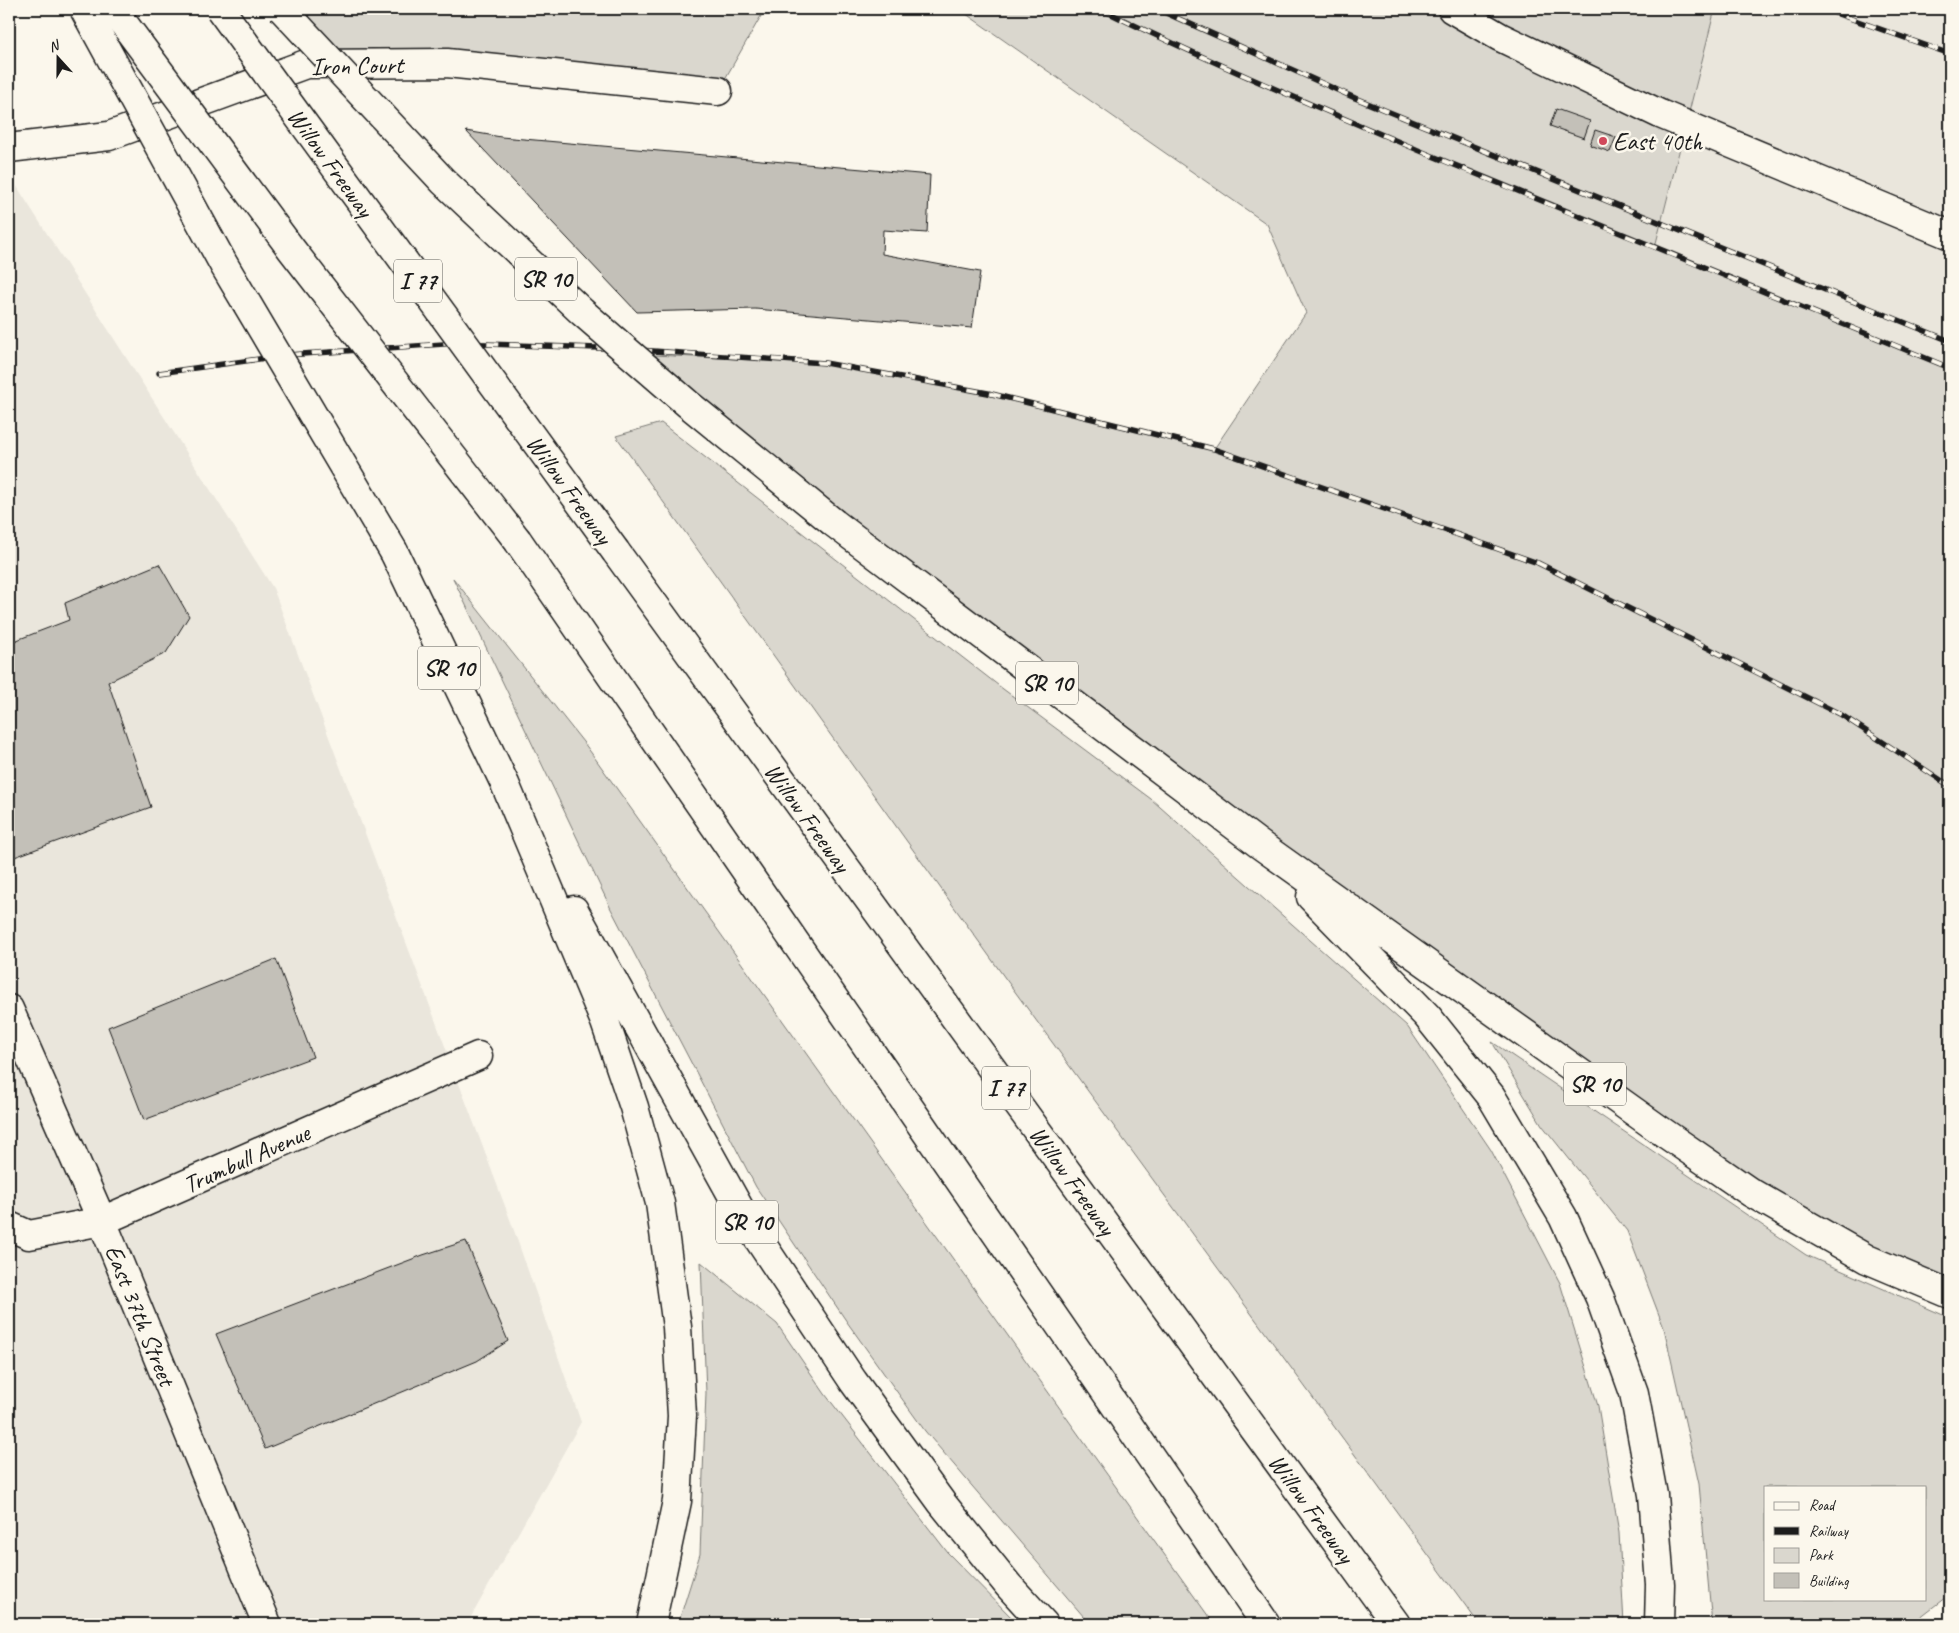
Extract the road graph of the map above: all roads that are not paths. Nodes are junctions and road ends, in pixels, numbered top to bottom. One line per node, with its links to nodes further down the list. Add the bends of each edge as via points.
1 (84, 9): 9 (main road, SR 10, bridge, via 224,264 394,552)
2 (113, 9): 19 (main road, bridge, via 292,250 518,541)
3 (220, 9): 20 (main road, Willow Freeway / I 77, bridge)
4 (282, 9): 10 (main road, SR 10, bridge, via 443,181 582,312 688,404 834,523)
5 (1452, 9): 8 (main road, via 1500,37 1660,114)
6 (718, 91): 7 (main road, Iron Court, via 447,63 306,64 109,136)
7 (9, 148)
8 (1950, 235)
9 (504, 784): 17 (main road, via 605,1022 634,1107 660,1203 677,1326 682,1416 677,1501); 18 (main road, SR 10, via 747,1222 853,1381 936,1496 1008,1586)
10 (1259, 844): 15 (main road, SR 10, via 1750,1192 1867,1259); 21 (main road, via 1427,1016 1491,1096 1563,1217 1600,1298 1634,1393 1652,1495 1660,1584)
11 (9, 1009): 13 (main road, East 37th Street)
12 (478, 1056): 13 (main road, Trumbull Avenue)
13 (102, 1221): 14 (main road, Trumbull Avenue, via 29,1234); 16 (main road, East 37th Street)
14 (9, 1226)
15 (1950, 1294)
16 (258, 1621)
17 (651, 1624)
18 (1044, 1624)
19 (1266, 1624)
20 (1396, 1624)
21 (1659, 1624)

